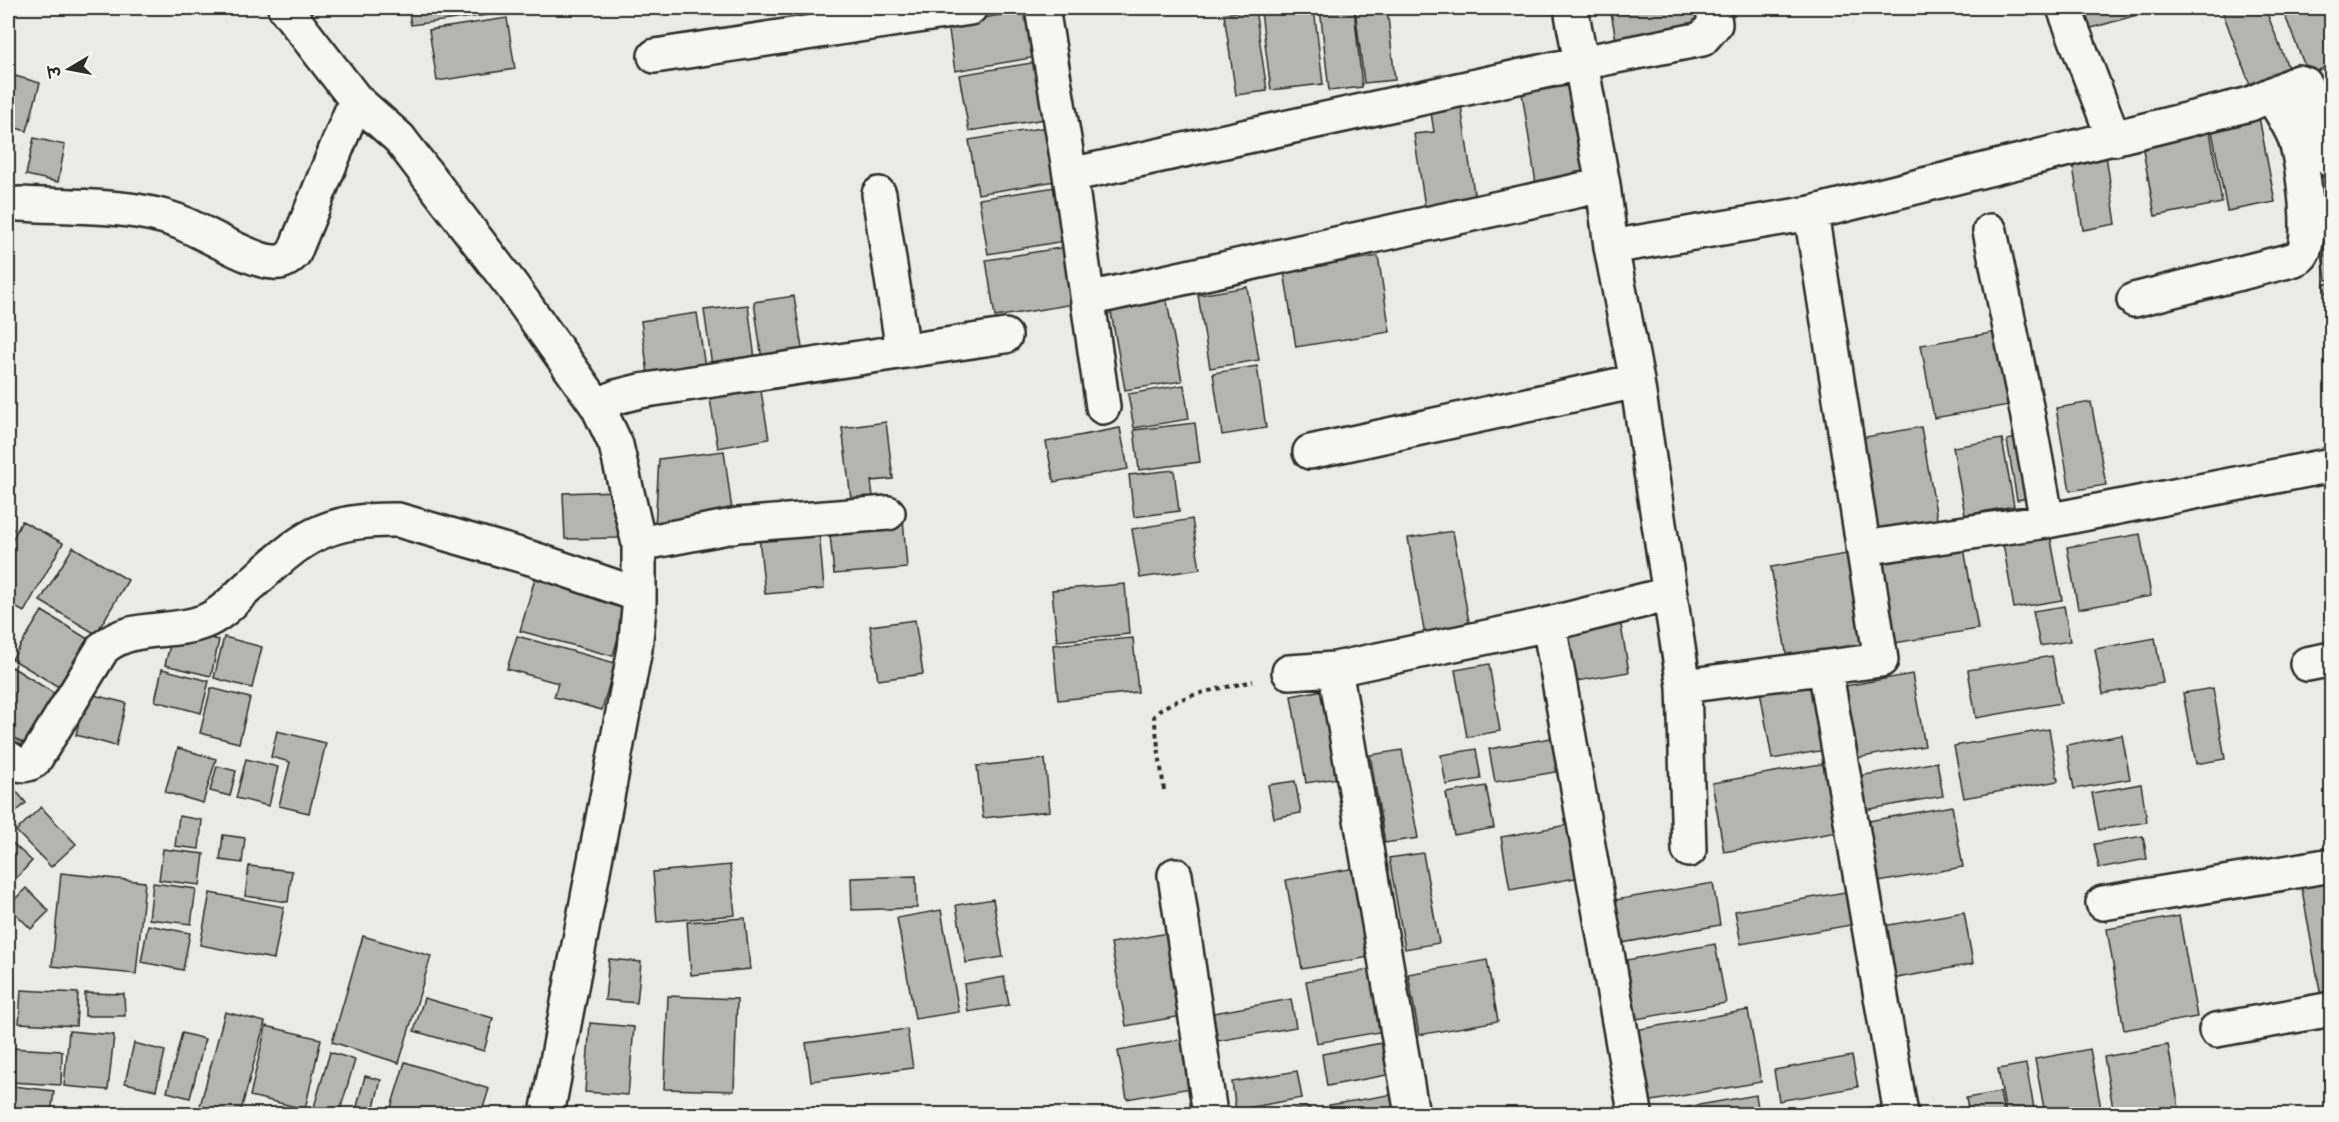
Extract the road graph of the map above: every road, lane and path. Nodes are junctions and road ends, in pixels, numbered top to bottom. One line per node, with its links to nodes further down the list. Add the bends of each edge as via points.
1 (285, 8): 11 (street)
2 (970, 8): 7 (street)
3 (1042, 8): 14 (street)
4 (1571, 8): 9 (street)
5 (1713, 8): 9 (street, via 1716,24 1702,39)
6 (2064, 8): 12 (street)
7 (869, 14): 8 (street)
8 (655, 56)
9 (1581, 63): 14 (street); 15 (street)
10 (2271, 95): 12 (street, via 2250,105); 13 (street, via 2296,82 2305,84); 22 (street, via 2294,136 2301,160 2308,232 2304,252 2292,260)
11 (356, 100): 17 (street, via 294,253 281,262 258,258 159,215); 26 (street, via 399,138)
12 (2115, 139): 18 (street)
13 (2331, 161)
14 (1070, 175): 21 (street)
15 (1603, 185): 20 (street); 21 (street)
16 (879, 194): 24 (street)
17 (19, 204)
18 (1810, 213): 20 (street); 33 (street)
19 (1990, 231): 31 (street)
20 (1611, 247): 25 (street)
21 (1088, 299): 27 (street)
22 (2134, 300)
23 (1005, 336): 24 (street)
24 (903, 351): 26 (street, via 640,391)
25 (1637, 381): 28 (street); 34 (street)
26 (598, 407): 32 (street, via 616,445)
27 (1103, 407)
28 (1310, 452)
29 (2331, 465): 31 (street)
30 (888, 513): 32 (street, via 738,525)
31 (2047, 522): 33 (street)
32 (639, 544): 35 (street)
33 (1863, 548): 37 (street, via 1881,660)
34 (1670, 594): 36 (street); 40 (street)
35 (639, 596): 41 (street, via 534,559 398,520 347,523 302,540 219,613 203,622 140,631 114,640 103,648 34,761 18,765); 50 (street, via 635,649)
36 (1549, 624): 38 (street); 49 (street)
37 (1825, 668): 40 (street); 53 (street)
38 (1335, 669): 39 (street); 52 (street)
39 (1289, 672): 42 (path, via 1175,701 1159,710 1154,716)
40 (1684, 686): 43 (street)
41 (8, 758)
42 (1164, 790)
43 (1689, 850)
44 (2331, 865): 46 (street)
45 (1175, 875): 51 (street)
46 (2103, 903)
47 (2331, 1009): 48 (street)
48 (2216, 1030)
49 (1635, 1112)
50 (547, 1114)
51 (1210, 1114)
52 (1412, 1114)
53 (1901, 1114)

